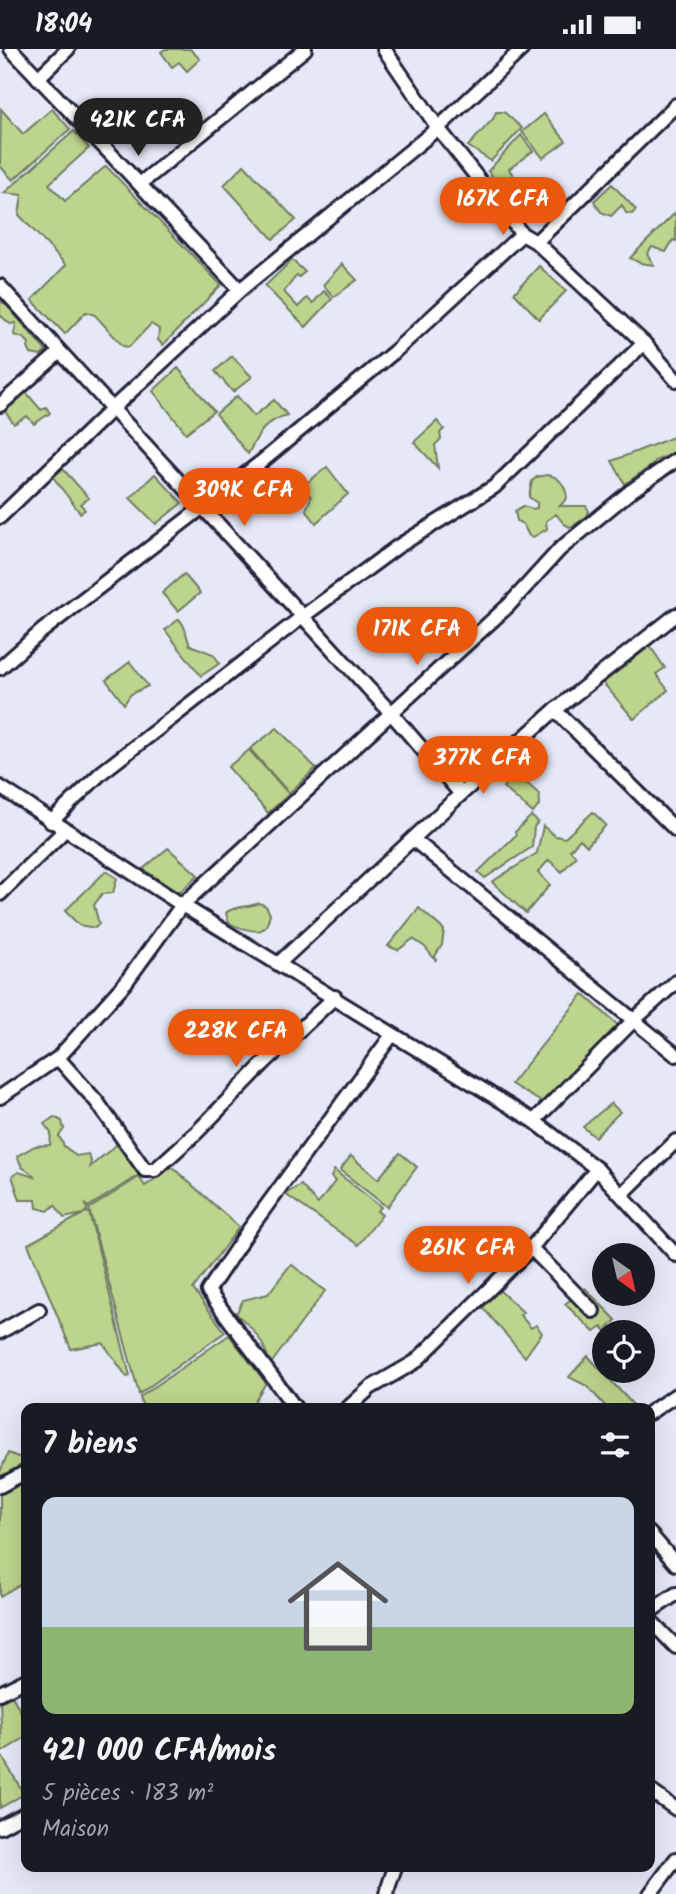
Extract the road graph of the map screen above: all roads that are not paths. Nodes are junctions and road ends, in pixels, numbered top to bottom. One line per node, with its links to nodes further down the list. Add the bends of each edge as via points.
1 (10, 49): 6 (street)
2 (68, 49): 6 (street)
3 (305, 49): 9 (street)
4 (384, 49): 8 (street)
5 (522, 49): 8 (street)
6 (38, 78): 9 (street)
7 (676, 105): 11 (street)
8 (438, 128): 10 (street); 13 (street)
9 (140, 184): 13 (street)
10 (522, 234): 11 (street); 20 (street, via 394,352)
11 (536, 241): 14 (street)
12 (0, 286): 15 (street)
13 (240, 290): 18 (street)
14 (644, 342): 16 (street); 23 (street, via 494,487 397,547)
15 (60, 352): 17 (street); 18 (street)
16 (675, 377)
17 (0, 405)
18 (113, 408): 20 (street); 21 (street)
19 (676, 460): 26 (street, via 560,549 509,605)
20 (202, 506): 23 (street); 24 (street)
21 (0, 517)
22 (676, 615): 25 (street)
23 (302, 617): 26 (street); 30 (street, via 101,773)
24 (0, 668)
25 (555, 711): 28 (street); 29 (street)
26 (391, 713): 28 (street); 34 (street)
27 (0, 787): 30 (street)
28 (461, 794): 32 (street)
29 (673, 821)
30 (51, 822): 31 (street)
31 (65, 830): 33 (street); 34 (street)
32 (414, 840): 35 (street); 38 (street)
33 (0, 894)
34 (182, 905): 35 (street); 41 (street, via 126,982)
35 (279, 963): 37 (street)
36 (676, 982): 38 (street)
37 (335, 997): 39 (street); 41 (street, via 162,1165 150,1171)
38 (634, 1020): 40 (street); 43 (street)
39 (392, 1035): 43 (street); 53 (street, via 208,1291)
40 (676, 1055)
41 (58, 1058): 42 (street)
42 (0, 1097)
43 (534, 1121): 45 (street)
44 (676, 1141): 46 (street)
45 (597, 1169): 46 (street); 47 (street)
46 (622, 1194): 48 (street)
47 (531, 1248): 50 (street); 54 (street, via 415,1361)
48 (676, 1255)
49 (39, 1310): 51 (street)
50 (593, 1311)
51 (0, 1332)
52 (676, 1395): 55 (street)
53 (292, 1403)
54 (354, 1403)
55 (655, 1409)
56 (21, 1475): 57 (street)
57 (0, 1486)
58 (655, 1540): 59 (street)
59 (676, 1564)
60 (676, 1594): 61 (street)
61 (655, 1608)
62 (655, 1625): 63 (street)
63 (676, 1647)
64 (21, 1682): 65 (street)
65 (0, 1693)
66 (655, 1794): 67 (street)
67 (676, 1809)
68 (21, 1816): 69 (street)
69 (0, 1827)
70 (676, 1859): 73 (street)
71 (393, 1872): 72 (street)
72 (386, 1894)
73 (650, 1894)

